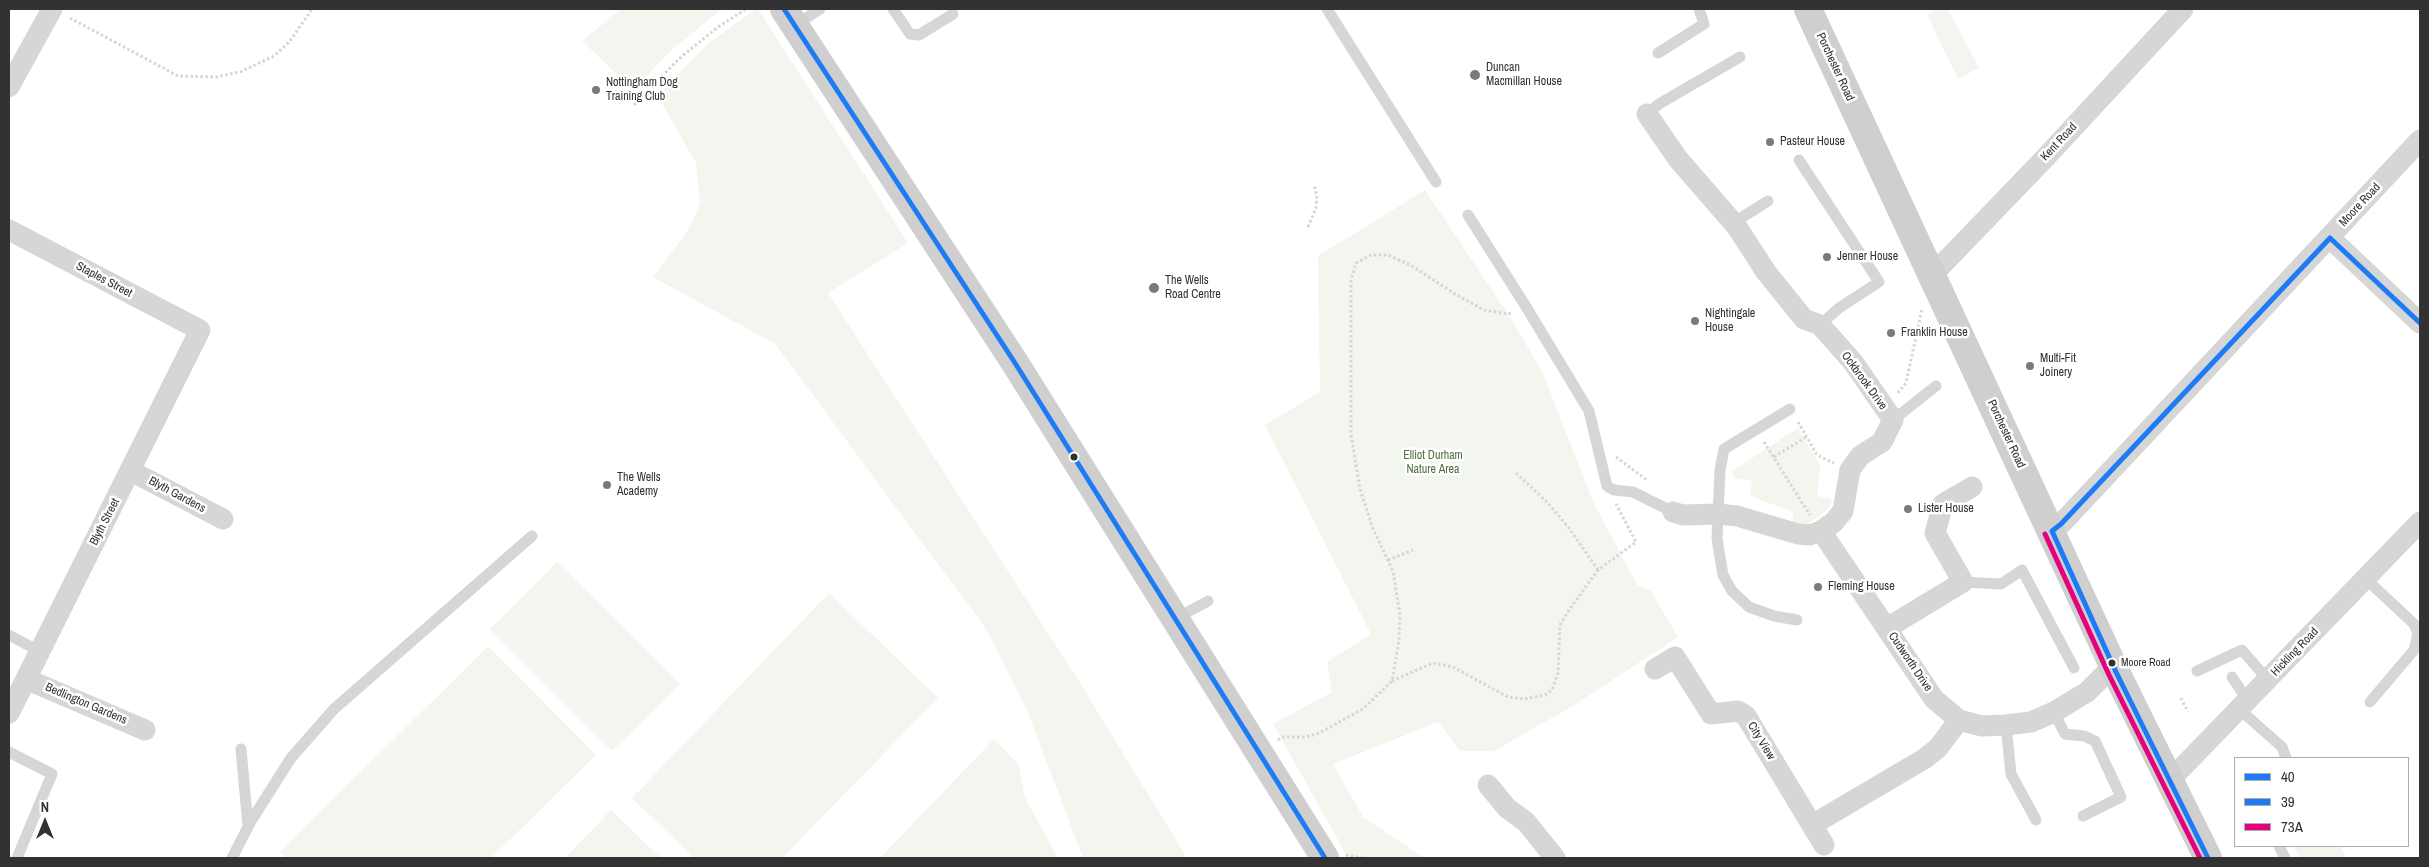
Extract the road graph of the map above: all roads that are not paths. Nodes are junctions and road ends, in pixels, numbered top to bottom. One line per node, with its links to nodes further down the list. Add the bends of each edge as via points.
1 (52, 9): 12 (street)
2 (820, 9): 9 (lane)
3 (894, 9): 8 (lane, via 910,34 919,35)
4 (1327, 9): 16 (lane)
5 (1698, 9): 10 (lane, via 1704,24)
6 (2184, 9): 22 (street, Kent Road)
7 (1814, 13): 22 (street, Porchester Road)
8 (953, 14)
9 (789, 17): 41 (street, via 1015,363)
10 (1658, 53)
11 (1740, 57): 13 (lane)
12 (9, 87)
13 (1647, 114): 19 (street, Ockbrook Drive, via 1661,151)
14 (2420, 140): 21 (street, Moore Road)
15 (1799, 160): 24 (lane, via 1879,282 1839,308)
16 (1436, 182)
17 (1768, 201): 19 (lane)
18 (1468, 215): 31 (lane, via 1588,411 1607,486 1633,492)
19 (1733, 223): 24 (street, Ockbrook Drive, via 1766,272 1804,319)
20 (9, 230): 25 (street, Staples Street)
21 (2330, 238): 23 (street); 36 (street, Moore Road)
22 (1932, 273): 36 (street, Porchester Road)
23 (2420, 323)
24 (1820, 325): 28 (street, Ockbrook Drive, via 1853,362)
25 (200, 330): 29 (street, Blyth Street)
26 (1936, 386): 28 (lane)
27 (1790, 409): 32 (lane, via 1724,449)
28 (1887, 412): 35 (street, Ockbrook Drive, via 1882,442 1860,456 1850,470 1843,511)
29 (131, 471): 33 (street, Blyth Gardens); 45 (street, Blyth Street)
30 (1972, 487): 39 (street, via 1943,504 1935,533)
31 (1673, 512): 32 (street, via 1683,515)
32 (1718, 514): 35 (street, via 1737,516 1798,534 1810,535); 42 (lane, via 1717,539 1723,575 1732,591 1749,607)
33 (223, 519)
34 (2420, 522): 38 (street, Hickling Road)
35 (1821, 531): 43 (street)
36 (2052, 531): 49 (street, Porchester Road)
37 (532, 536): 68 (lane, via 334,709 291,758)
38 (2366, 579): 52 (street, Hickling Road); 53 (lane, via 2414,624 2418,633 2414,650)
39 (1963, 582): 43 (street, Cudworth Drive); 46 (lane, via 2001,584 2022,570)
40 (1208, 602): 41 (lane)
41 (1175, 619): 72 (street)
42 (1797, 620)
43 (1887, 628): 57 (street, Cudworth Drive, via 1931,702)
44 (9, 635): 45 (lane)
45 (39, 652): 51 (street, Blyth Street)
46 (2074, 668)
47 (1652, 670): 67 (street, City View, via 1674,657 1711,714 1738,710 1746,716 1768,742)
48 (2197, 671): 52 (lane, via 2242,650)
49 (2116, 672): 55 (street, Cudworth Drive, via 2103,676 2087,692); 63 (street, Porchester Road)
50 (2232, 677): 54 (lane)
51 (26, 679): 56 (street, Blyth Street); 59 (street, Bedlington Gardens)
52 (2268, 680): 54 (street, Hickling Road)
53 (2370, 702)
54 (2244, 705): 62 (lane, via 2282,747); 63 (street, Hickling Road)
55 (2054, 712): 58 (street, Cudworth Drive, via 2032,722); 65 (lane, via 2065,734 2095,741 2121,797)
56 (9, 713)
57 (1959, 720): 58 (street, Cudworth Drive, via 1982,726); 67 (street, via 1938,748 1924,759)
58 (2006, 726): 66 (lane, via 2011,774)
59 (145, 730)
60 (241, 750): 68 (lane)
61 (9, 752): 70 (lane, via 52,774)
62 (2286, 757)
63 (2169, 781): 74 (street, Porchester Road)
64 (1488, 784): 73 (street, via 1507,808 1526,822)
65 (2083, 816)
66 (2036, 820)
67 (1812, 825): 69 (street, City View)
68 (248, 826): 71 (lane)
69 (1824, 845)
70 (17, 858)
71 (232, 858)
72 (1325, 858)
73 (1555, 858)
74 (2208, 858)

